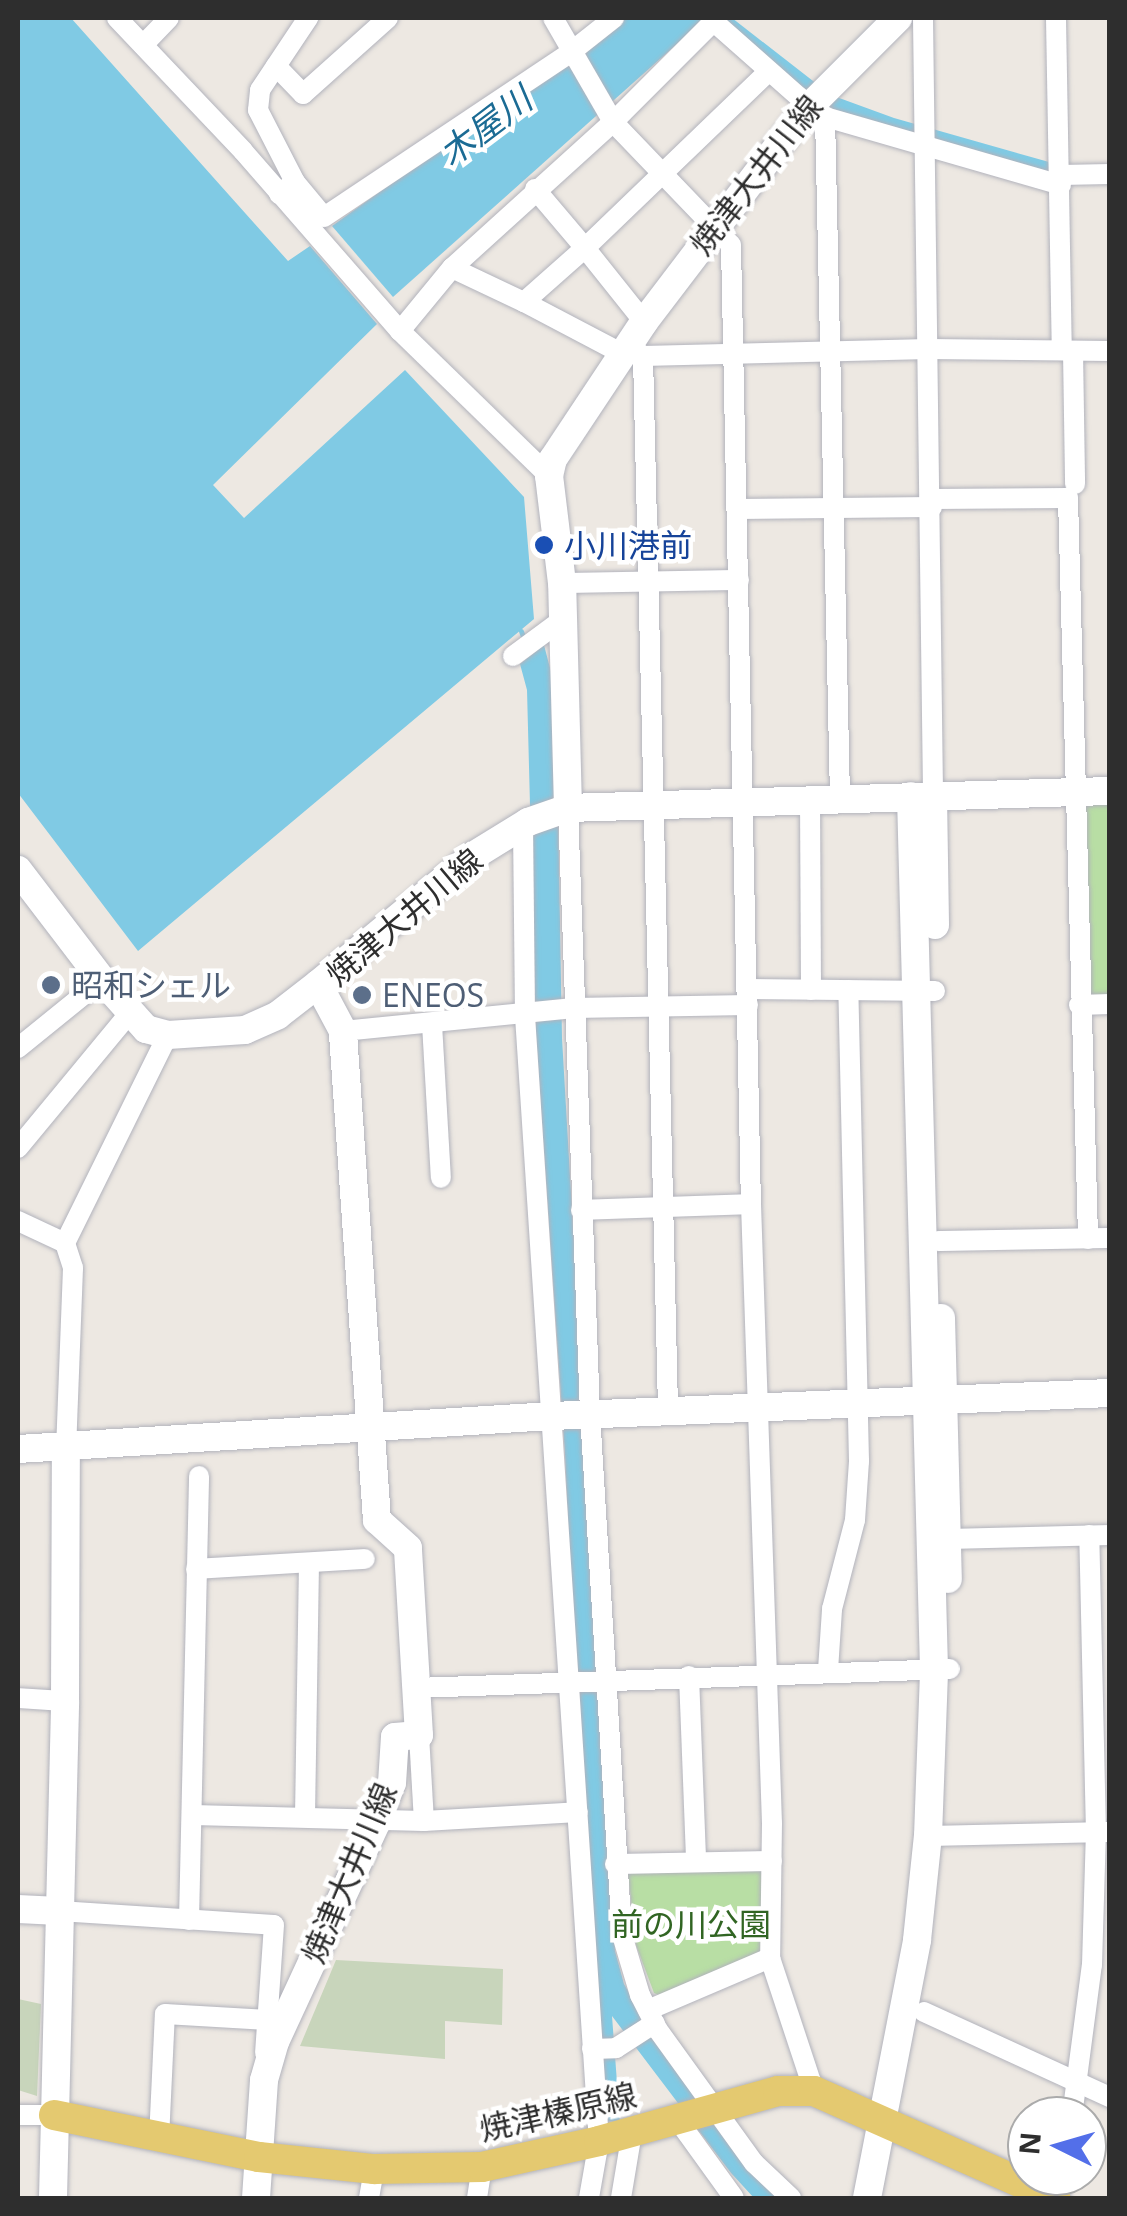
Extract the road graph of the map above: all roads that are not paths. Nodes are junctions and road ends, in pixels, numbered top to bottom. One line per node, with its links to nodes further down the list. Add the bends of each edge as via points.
1 (117, 18): 11 (street)
2 (169, 18): 11 (street)
3 (308, 18): 13 (street)
4 (388, 18): 13 (street, via 303,94)
5 (553, 18): 12 (street)
6 (614, 18): 12 (street)
7 (898, 18): 15 (street, 焼津大井川線)
8 (923, 18): 17 (street)
9 (1056, 18): 20 (street)
10 (715, 19): 14 (street); 16 (street)
11 (143, 45): 21 (street)
12 (571, 52): 16 (street); 21 (street, via 324,217)
13 (276, 66): 21 (street, via 260,90 258,110)
14 (769, 71): 15 (street); 18 (street)
15 (815, 104): 17 (street); 23 (street, 焼津大井川線); 32 (street)
16 (610, 117): 18 (street); 22 (street)
17 (926, 137): 20 (street); 29 (street)
18 (662, 174): 23 (street); 24 (street)
19 (1110, 174): 20 (street)
20 (1061, 180): 30 (street)
21 (287, 188): 27 (street, via 315,237)
22 (535, 189): 24 (street); 25 (street)
23 (714, 227): 28 (street, 焼津大井川線); 33 (street, via 731,245)
24 (585, 248): 26 (street); 28 (street)
25 (452, 268): 26 (street); 27 (street)
26 (524, 302): 28 (street)
27 (400, 331): 34 (street)
28 (635, 344): 33 (street); 34 (street, 焼津大井川線, via 553,459); 40 (street)
29 (929, 349): 30 (street); 32 (street); 36 (street)
30 (1068, 350): 31 (street); 35 (street)
31 (1110, 350)
32 (830, 352): 33 (street); 38 (street)
33 (734, 354): 37 (street)
34 (549, 476): 41 (street)
35 (1075, 484)
36 (932, 503): 38 (street); 45 (street, via 1068,498); 46 (street)
37 (738, 508): 38 (street); 39 (street)
38 (833, 508): 47 (street)
39 (738, 580): 40 (street); 49 (street)
40 (651, 582): 41 (street); 50 (street)
41 (562, 584): 42 (street)
42 (552, 626): 43 (street); 51 (street)
43 (513, 656)
44 (1110, 791): 45 (street, 焼津大井川線)
45 (1074, 792): 46 (street, 焼津大井川線); 62 (street)
46 (922, 796): 47 (street, 焼津大井川線); 58 (street)
47 (840, 797): 48 (street, 焼津大井川線)
48 (810, 798): 49 (street, 焼津大井川線); 56 (street)
49 (746, 800): 50 (street, 焼津大井川線); 59 (street)
50 (654, 803): 51 (street, 焼津大井川線); 60 (street)
51 (565, 808): 52 (street, 焼津大井川線); 63 (street)
52 (526, 824): 55 (street, 焼津大井川線, via 473,856); 65 (street)
53 (19, 875): 54 (street)
54 (102, 980): 64 (street); 69 (street)
55 (318, 984): 67 (street, 焼津大井川線); 68 (street, via 245,1030)
56 (811, 990): 57 (street); 59 (street)
57 (848, 990): 58 (street); 82 (street)
58 (927, 991): 78 (street); 81 (street)
59 (748, 997): 60 (street); 72 (street)
60 (660, 1003): 63 (street); 73 (street)
61 (1110, 1004): 62 (street)
62 (1079, 1005): 76 (street)
63 (574, 1008): 65 (street); 74 (street)
64 (130, 1014): 68 (street); 70 (street)
65 (525, 1016): 66 (street); 86 (street)
66 (432, 1024): 67 (street); 71 (street)
67 (343, 1031): 87 (street, 焼津大井川線)
68 (168, 1035): 79 (street)
69 (18, 1048)
70 (18, 1148)
71 (441, 1178)
72 (752, 1204): 73 (street); 83 (street)
73 (664, 1208): 74 (street); 84 (street)
74 (581, 1210): 85 (street)
75 (18, 1221): 79 (street)
76 (1088, 1238): 77 (street); 78 (street)
77 (1110, 1238)
78 (938, 1241): 81 (street)
79 (65, 1243): 88 (street, via 74,1268)
80 (1110, 1394): 81 (street)
81 (935, 1398): 82 (street); 92 (street); 96 (street)
82 (855, 1402): 83 (street); 97 (street, via 854,1520 832,1609)
83 (758, 1408): 84 (street); 98 (street)
84 (668, 1410): 85 (street)
85 (590, 1414): 86 (street); 100 (street)
86 (552, 1416): 87 (street); 101 (street)
87 (370, 1427): 88 (street); 102 (street, 焼津大井川線, via 377,1520 408,1548)
88 (66, 1447): 89 (street); 104 (street)
89 (18, 1448)
90 (199, 1476): 95 (street)
91 (1099, 1535): 92 (street); 111 (street)
92 (948, 1539): 96 (street)
93 (365, 1558): 94 (street)
94 (309, 1563): 95 (street); 108 (street)
95 (196, 1569): 107 (street)
96 (942, 1669): 97 (street); 112 (street)
97 (828, 1670): 98 (street)
98 (765, 1674): 99 (street); 113 (street)
99 (688, 1676): 100 (street); 114 (street)
100 (605, 1678): 101 (street); 115 (street)
101 (570, 1680): 102 (street); 106 (street)
102 (416, 1688): 105 (street, 焼津大井川線)
103 (18, 1698): 104 (street)
104 (65, 1700): 117 (street)
105 (419, 1735): 109 (street, 焼津大井川線, via 394,1737 392,1783); 110 (street)
106 (578, 1812): 110 (street); 123 (street)
107 (193, 1815): 108 (street); 118 (street)
108 (305, 1817): 109 (street)
109 (378, 1819): 110 (street); 124 (street, 焼津大井川線, via 275,2042)
110 (424, 1821)
111 (1103, 1832): 112 (street); 125 (street)
112 (937, 1836): 120 (street); 132 (street)
113 (772, 1861): 114 (street); 119 (street)
114 (696, 1862): 115 (street)
115 (615, 1864): 122 (street, via 622,1935)
116 (18, 1910): 117 (street)
117 (59, 1911): 118 (street); 131 (street)
118 (188, 1920): 121 (street, via 274,1926)
119 (770, 1958): 122 (street); 126 (street)
120 (924, 2012): 125 (street); 132 (street)
121 (268, 2020): 124 (street); 134 (street, via 166,2014)
122 (652, 2020): 123 (street); 129 (street)
123 (608, 2047): 133 (street)
124 (264, 2080): 135 (street, 焼津大井川線)
125 (1079, 2082): 127 (street); 128 (street)
126 (814, 2092): 129 (main road, 焼津榛原線, via 778,2091); 132 (main road, 焼津榛原線)
127 (1076, 2096)
128 (1110, 2097)
129 (696, 2112): 133 (main road, 焼津榛原線); 143 (street); 144 (street)
130 (18, 2115): 131 (street)
131 (54, 2115): 134 (main road, 焼津榛原線); 138 (street)
132 (893, 2125): 145 (street); 146 (street); 147 (main road, 焼津榛原線)
133 (614, 2137): 136 (main road, 焼津榛原線); 141 (street); 142 (street)
134 (159, 2139): 135 (main road, 焼津榛原線)
135 (259, 2158): 137 (main road, 焼津榛原線); 139 (street, 焼津大井川線)
136 (482, 2167): 137 (main road, 焼津榛原線); 140 (street)
137 (371, 2184)
138 (53, 2198)
139 (256, 2198)
140 (477, 2198)
141 (590, 2198)
142 (621, 2198)
143 (732, 2198)
144 (791, 2198)
145 (867, 2198)
146 (886, 2198)
147 (1056, 2198)

